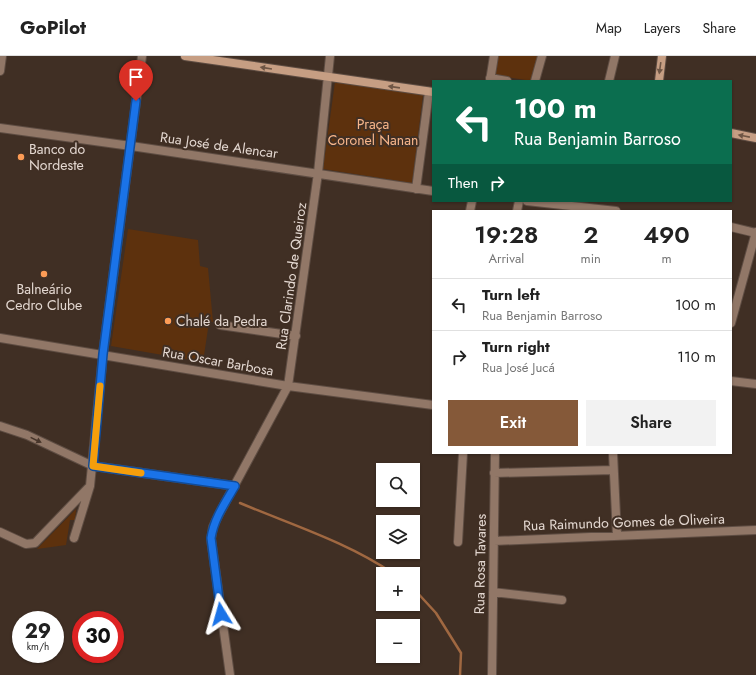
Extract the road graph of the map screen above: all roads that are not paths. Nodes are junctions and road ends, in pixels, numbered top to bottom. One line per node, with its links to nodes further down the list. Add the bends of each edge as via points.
1 (2, 56): 9 (street)
2 (142, 56): 19 (street)
3 (185, 56): 10 (main road, one-way to 3)
4 (330, 56): 10 (street, Rua Clarindo de Queiroz)
5 (494, 56): 11 (street)
6 (542, 56): 12 (street)
7 (615, 56): 13 (street)
8 (662, 56): 14 (main road, one-way to 14)
9 (0, 71)
10 (328, 78): 15 (main road, one-way to 10); 20 (street, Rua Clarindo de Queiroz)
11 (490, 80)
12 (535, 80)
13 (609, 80)
14 (658, 80)
15 (431, 92): 21 (street)
16 (0, 128): 19 (street, Rua José de Alencar)
17 (732, 133): 18 (main road, one-way to 17)
18 (756, 138)
19 (131, 146): 20 (street, Rua José de Alencar); 32 (street)
20 (318, 173): 21 (street, Rua José de Alencar); 30 (street, Rua Clarindo de Queiroz)
21 (416, 189): 22 (street, Rua José de Alencar)
22 (432, 191)
23 (534, 202): 24 (street)
24 (555, 205): 25 (street)
25 (606, 210)
26 (732, 227): 27 (street)
27 (756, 232): 28 (street)
28 (732, 319)
29 (220, 325): 30 (street)
30 (296, 336): 35 (street, Rua Clarindo de Queiroz)
31 (0, 338): 32 (street, Rua Oscar Barbosa)
32 (103, 354): 35 (street, Rua Oscar Barbosa); 41 (street)
33 (732, 381): 34 (street)
34 (756, 384)
35 (288, 386): 36 (street, Rua Oscar Barbosa); 45 (street, Rua Clarindo de Queiroz)
36 (432, 405)
37 (0, 426): 41 (street, one-way to 41, via 27,435)
38 (463, 454): 51 (street)
39 (495, 454): 43 (street, Rua Rosa Tavares)
40 (613, 454): 42 (street)
41 (93, 466): 44 (street); 45 (street)
42 (613, 470): 43 (street); 48 (street)
43 (494, 473): 50 (street, Rua Rosa Tavares)
44 (90, 486): 47 (street, via 36,542 26,544); 49 (street)
45 (235, 486): 54 (street, Rua Clarindo de Queiroz, via 215,521 211,538)
46 (756, 530): 48 (street, Rua Raimundo Gomes de Oliveira)
47 (0, 532)
48 (616, 536): 50 (street, Rua Raimundo Gomes de Oliveira)
49 (74, 538)
50 (494, 541): 52 (street, Rua Rosa Tavares)
51 (458, 542)
52 (493, 592): 53 (street); 55 (street, Rua Rosa Tavares)
53 (562, 600)
54 (230, 675)
55 (492, 675)

